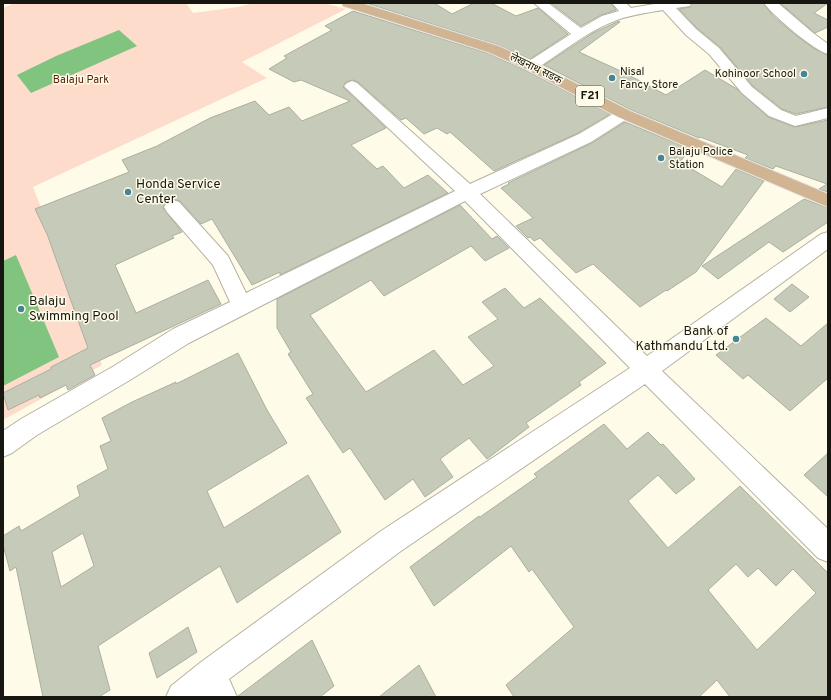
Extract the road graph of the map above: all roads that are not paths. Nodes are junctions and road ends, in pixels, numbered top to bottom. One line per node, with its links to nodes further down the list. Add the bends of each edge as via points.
1 (348, 3): 10 (main road, लेखनाथ सडक / F21, via 480,44)
2 (540, 3): 8 (street)
3 (618, 3): 7 (street)
4 (685, 3): 6 (street)
5 (770, 3): 9 (street)
6 (660, 5): 7 (street); 12 (street, via 714,50 747,90 775,113 795,121)
7 (628, 12): 8 (street, via 607,19)
8 (580, 34): 10 (street)
9 (828, 50)
10 (531, 66): 13 (main road, लेखनाथ सडक / F21)
11 (352, 86): 14 (street)
12 (828, 113)
13 (624, 114): 14 (street, via 585,138); 15 (main road, लेखनाथ सडक / F21)
14 (468, 193): 18 (street); 19 (street)
15 (828, 201)
16 (173, 207): 18 (street, via 221,261)
17 (828, 239): 19 (street)
18 (241, 304): 20 (street, via 181,336 29,427)
19 (646, 370): 21 (street); 22 (street, via 390,541)
20 (3, 446)
21 (828, 548)
22 (216, 685): 23 (street)
23 (182, 697)

